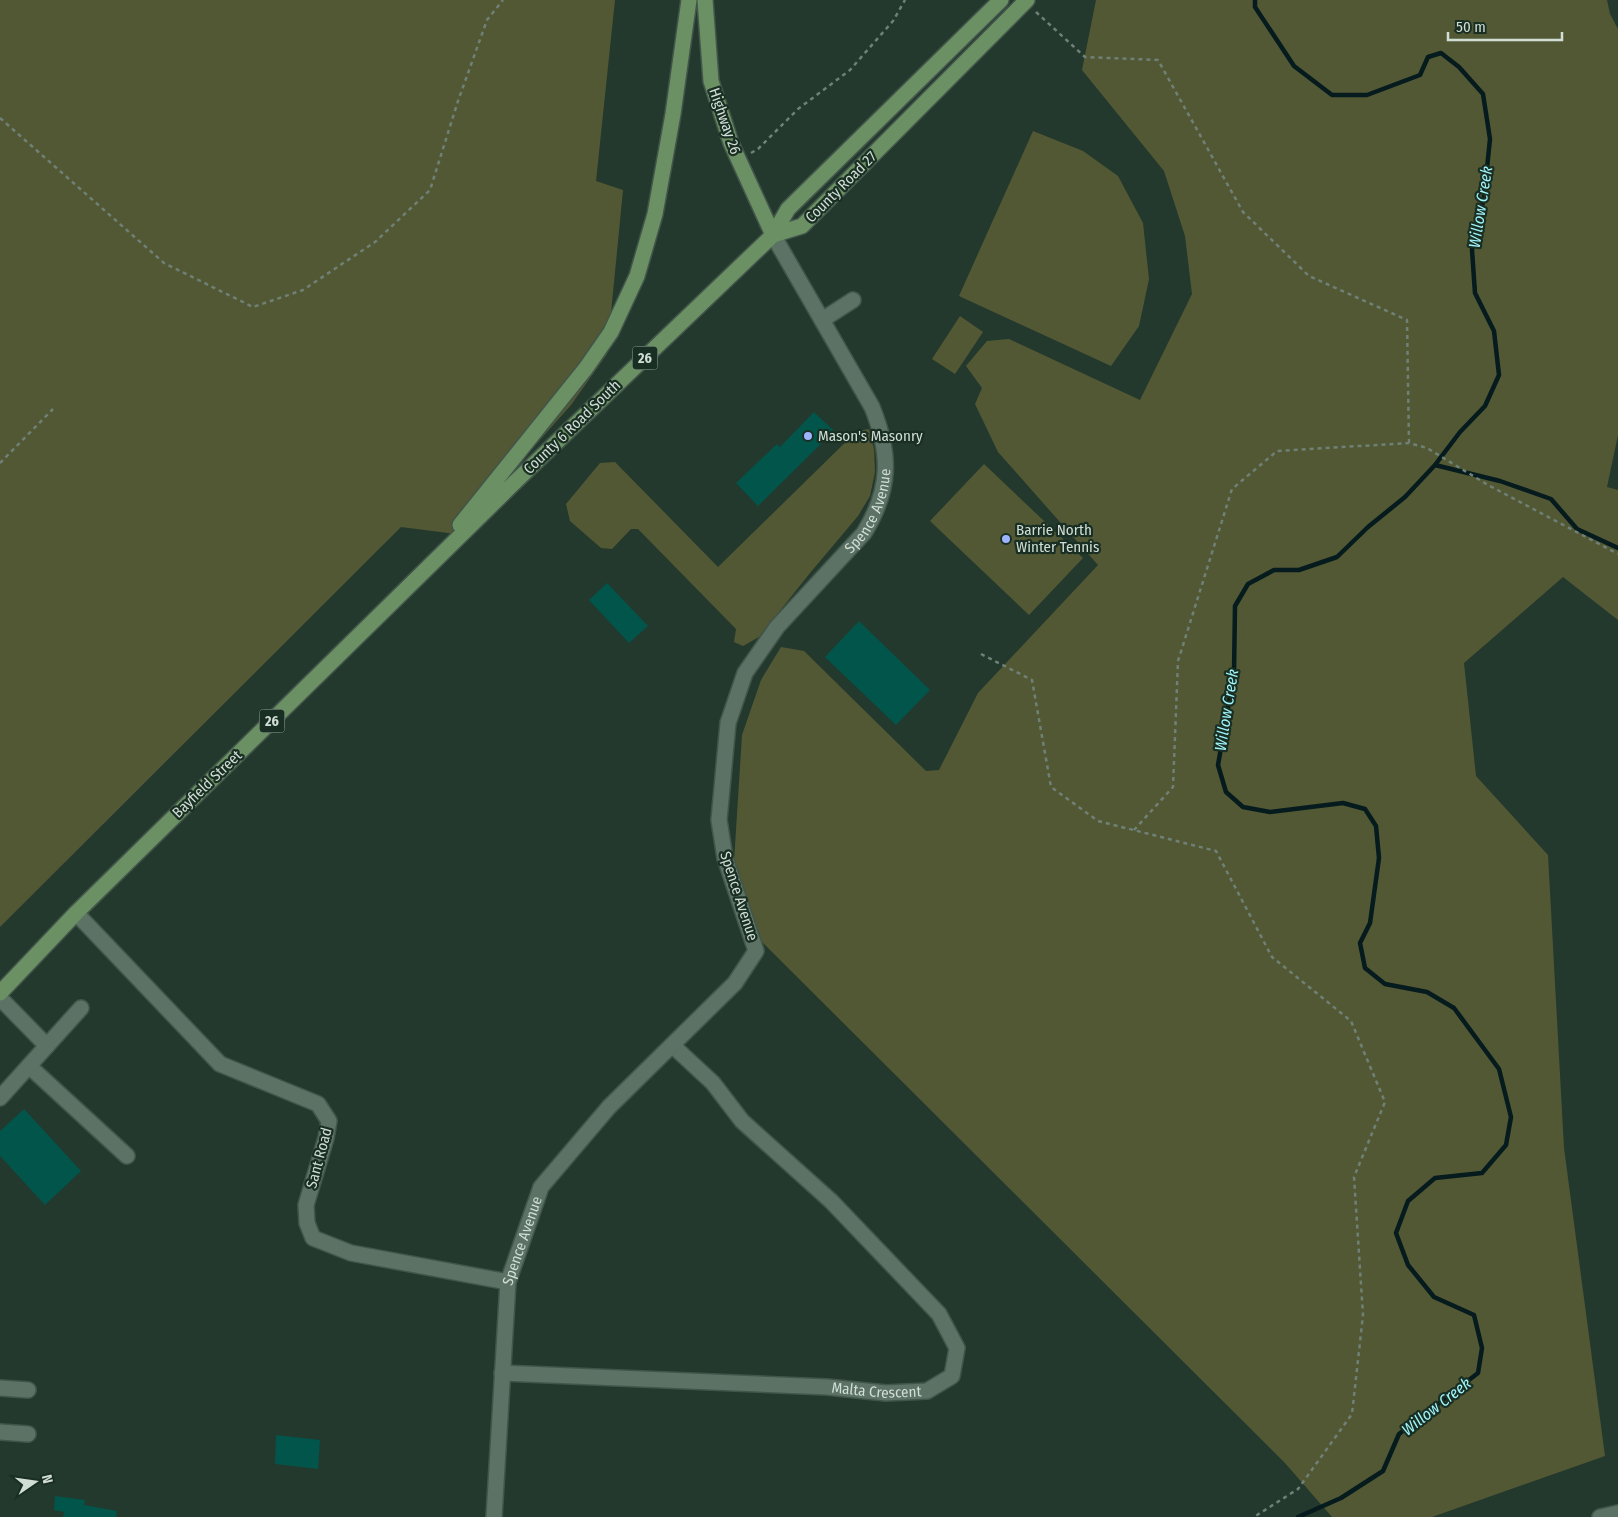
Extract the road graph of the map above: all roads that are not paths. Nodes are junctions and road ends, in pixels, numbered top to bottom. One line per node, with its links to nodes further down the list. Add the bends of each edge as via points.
1 (689, 0): 8 (main road, via 655,214 626,302 611,332 586,368)
2 (705, 0): 5 (main road, Highway 26, via 711,81 731,143)
3 (1001, 0): 5 (main road, County Road 27, via 788,208)
4 (1026, 1): 5 (main road, County Road 27, via 802,226)
5 (773, 235): 7 (street, Spence Avenue); 8 (main road, County 6 Road South / 26)
6 (853, 300): 7 (street)
7 (822, 320): 13 (street, Spence Avenue, via 872,407 880,428 885,451 883,493 864,533 777,627 745,673 728,723 719,820 725,858 756,951 735,983)
8 (417, 579): 9 (main road, Bayfield Street / 26)
9 (76, 913): 10 (main road, Bayfield Street / 26); 18 (street, Sant Road, via 220,1064 318,1104 328,1121 306,1205 307,1223 313,1238 351,1253)
10 (0, 993)
11 (0, 998): 14 (street)
12 (81, 1008): 14 (street)
13 (672, 1045): 18 (street, Spence Avenue, via 609,1107 540,1187); 19 (street, Malta Crescent, via 713,1083 742,1121 831,1201 938,1314 957,1348 952,1376 927,1391 886,1393 827,1387)
14 (47, 1046): 15 (street)
15 (29, 1066): 16 (street); 17 (street)
16 (0, 1098)
17 (127, 1156)
18 (508, 1282): 19 (street, Spence Avenue)
19 (502, 1373): 25 (street, Spence Avenue)
20 (0, 1388): 21 (street)
21 (28, 1390)
22 (0, 1432): 23 (street)
23 (28, 1434)
24 (1618, 1513): 26 (street)
25 (494, 1517)
26 (1600, 1517)

